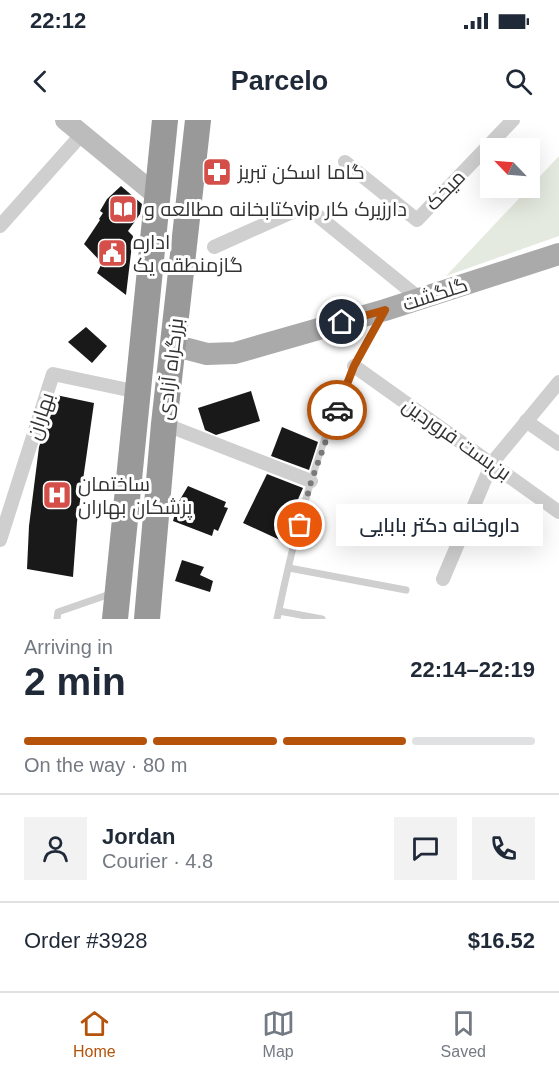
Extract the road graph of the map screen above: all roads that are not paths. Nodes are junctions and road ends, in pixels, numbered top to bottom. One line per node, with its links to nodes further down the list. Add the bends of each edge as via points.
1 (65, 120): 5 (street)
2 (165, 120): 7 (highway, بزرگراه آزادی)
3 (513, 120): 6 (street, میخک, via 417,220)
4 (199, 121): 13 (highway, بزرگراه آزادی)
5 (82, 134): 7 (street); 8 (street)
6 (345, 162)
7 (156, 195): 16 (highway, بزرگراه آزادی)
8 (0, 226)
9 (214, 247): 11 (street, via 302,210 313,213)
10 (559, 254): 11 (main road, گلگشت)
11 (419, 298): 12 (main road, گلگشت)
12 (385, 310): 13 (main road, گلگشت, via 235,352 207,354); 14 (lane)
13 (174, 341): 18 (highway, بزرگراه آزادی)
14 (354, 366): 20 (street, بن‌بست فروردین); 21 (lane)
15 (559, 382): 17 (street)
16 (138, 392): 23 (street, بهاران, via 53,374); 27 (highway, بزرگراه آزادی)
17 (526, 421): 19 (street); 20 (street)
18 (164, 424): 21 (street); 31 (highway, بزرگراه آزادی)
19 (559, 444)
20 (492, 463): 22 (street, بن‌بست فروردین); 25 (street)
21 (311, 482): 24 (lane)
22 (559, 512)
23 (0, 540)
24 (289, 568): 26 (lane); 28 (lane)
25 (443, 579)
26 (406, 590)
27 (118, 591): 29 (lane, via 58,612); 30 (highway, بزرگراه آزادی)
28 (278, 615): 32 (lane)
29 (57, 619)
30 (115, 619)
31 (147, 619)
32 (322, 619)

